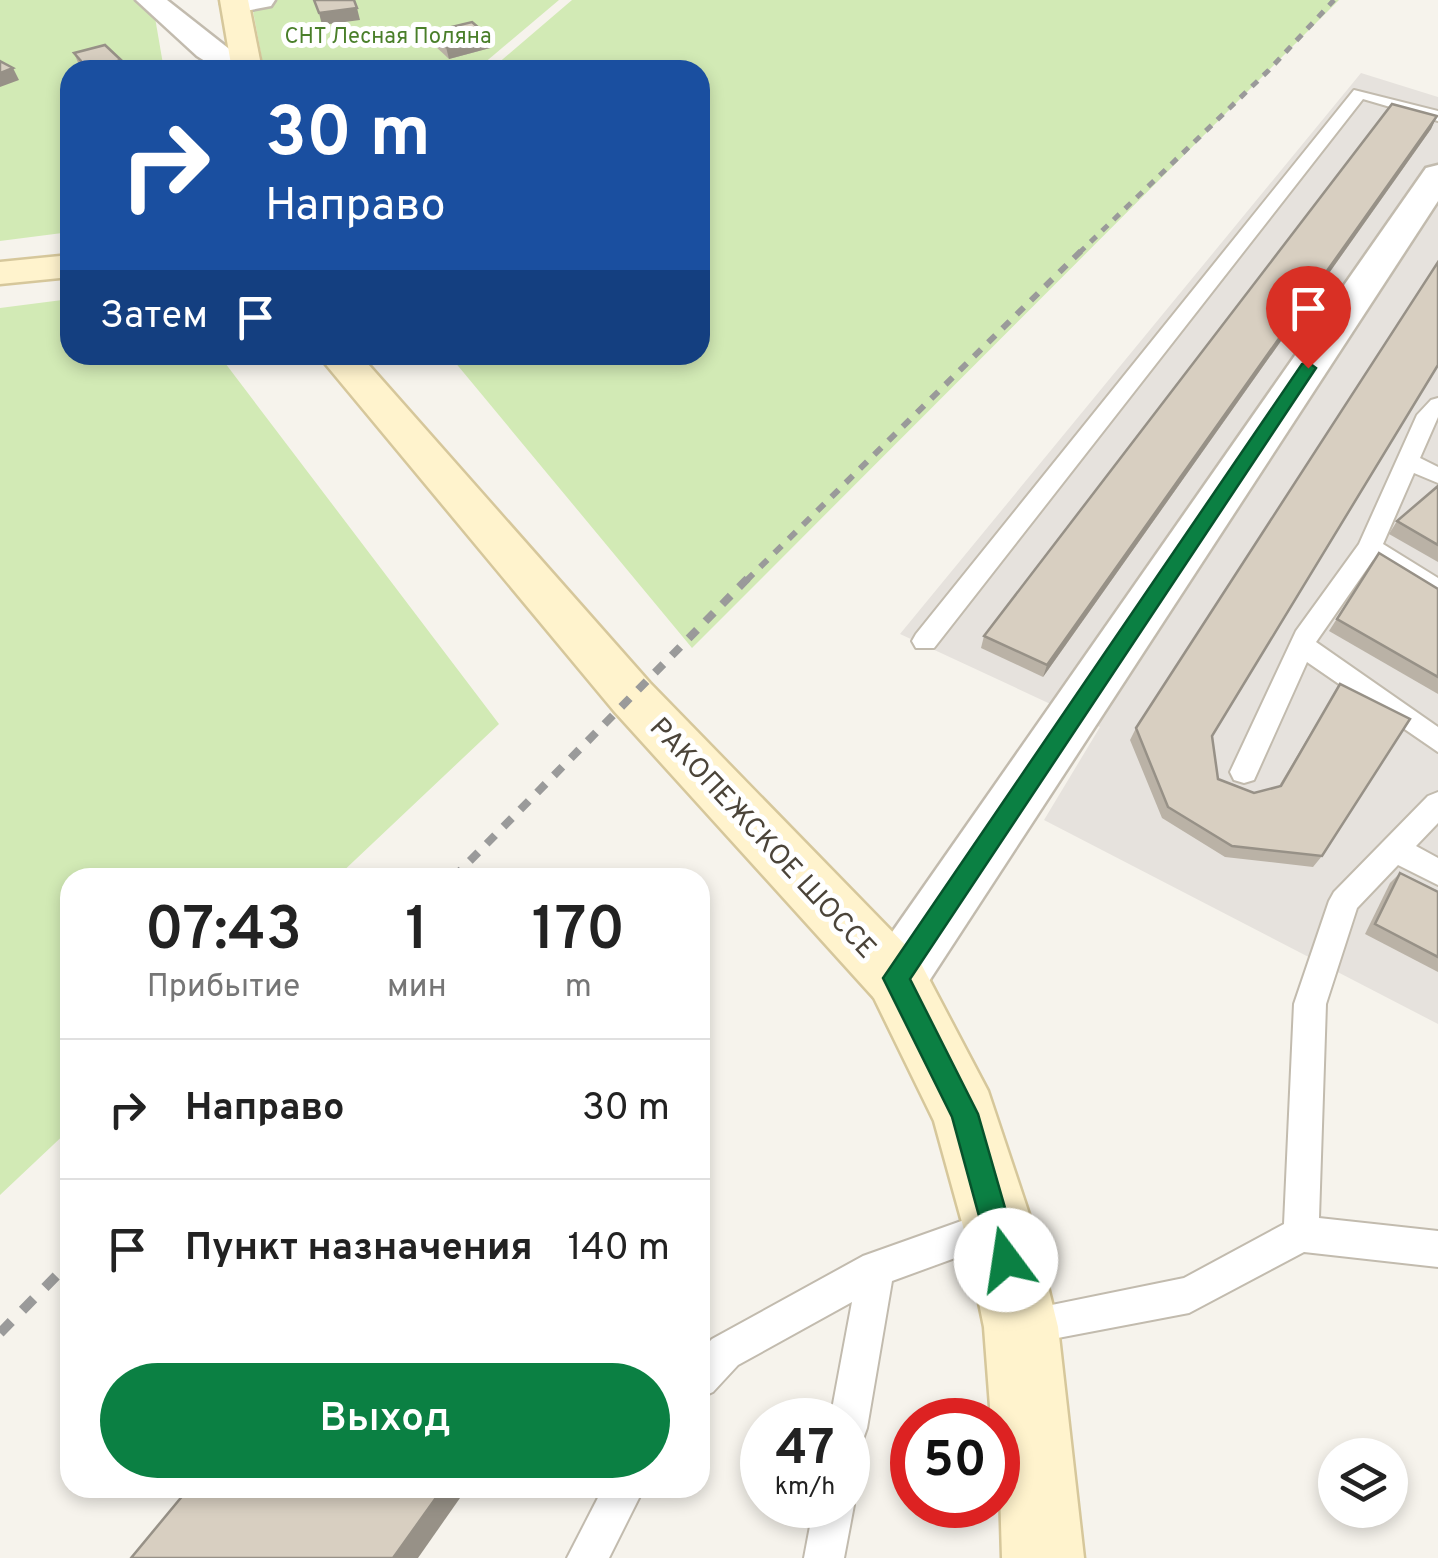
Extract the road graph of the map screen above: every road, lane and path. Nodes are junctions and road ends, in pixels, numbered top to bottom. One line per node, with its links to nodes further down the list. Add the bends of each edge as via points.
1 (150, 0): 3 (street)
2 (243, 1): 4 (main road)
3 (226, 60)
4 (244, 60)
5 (1438, 116): 15 (lane, via 1360,93)
6 (1438, 175): 22 (street)
7 (60, 267): 8 (main road)
8 (0, 273)
9 (347, 365): 22 (main road, РАКОПЕЖСКОЕ ШОССЕ, via 632,697)
10 (1438, 405): 11 (lane)
11 (1410, 462): 12 (lane); 13 (lane)
12 (1438, 476)
13 (1370, 547): 14 (lane); 16 (lane)
14 (1438, 589)
15 (925, 640)
16 (1302, 645): 17 (lane); 18 (lane)
17 (1438, 740)
18 (1244, 772)
19 (1438, 804): 20 (lane)
20 (1395, 849): 21 (lane); 24 (lane, via 1344,901 1310,1004)
21 (1438, 872)
22 (896, 978): 23 (main road, РАКОПЕЖСКОЕ ШОССЕ, via 965,1114)
23 (998, 1226): 26 (lane); 27 (main road, РАКОПЕЖСКОЕ ШОССЕ)
24 (1301, 1234): 25 (lane); 27 (lane, via 1189,1295)
25 (1438, 1249)
26 (876, 1269): 28 (lane, via 725,1352); 29 (lane)
27 (1022, 1327): 34 (main road, РАКОПЕЖСКОЕ ШОССЕ)
28 (710, 1368)
29 (853, 1398)
30 (619, 1498): 32 (lane)
31 (830, 1528): 33 (lane)
32 (587, 1558)
33 (824, 1558)
34 (1043, 1558)

